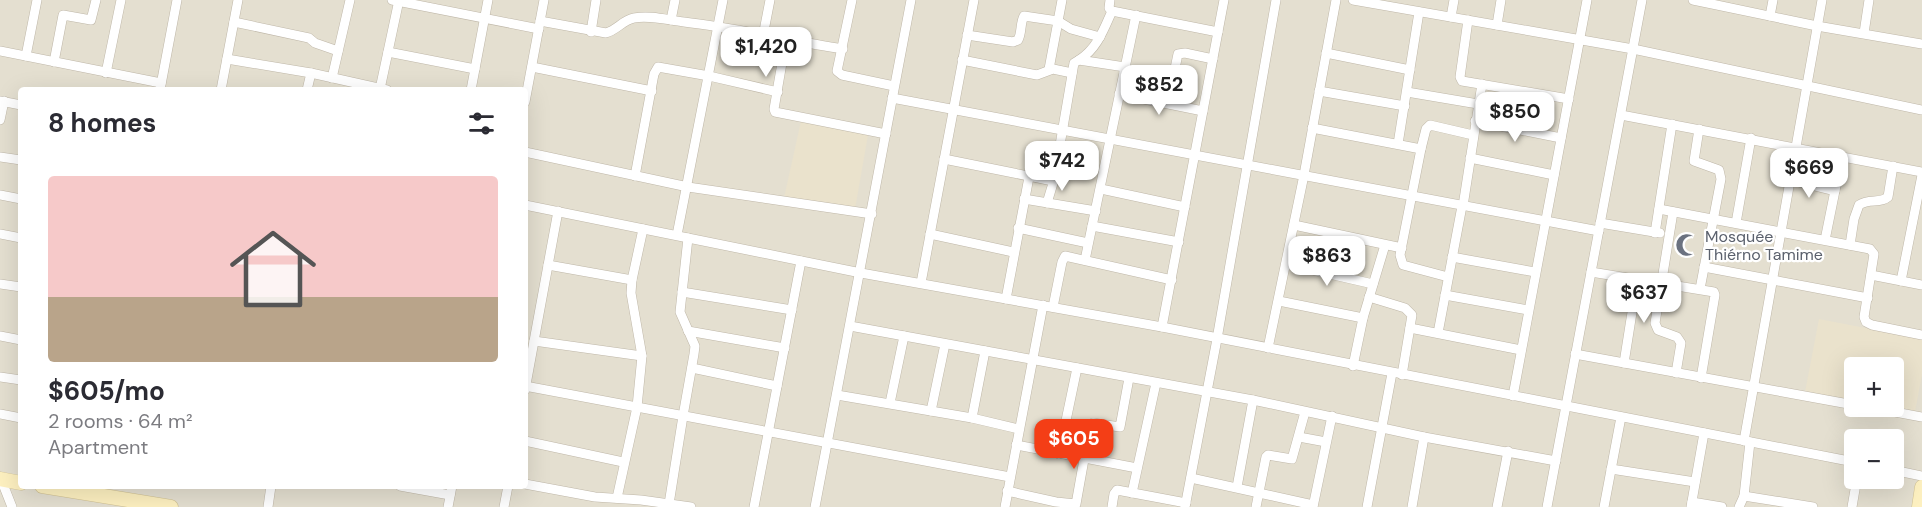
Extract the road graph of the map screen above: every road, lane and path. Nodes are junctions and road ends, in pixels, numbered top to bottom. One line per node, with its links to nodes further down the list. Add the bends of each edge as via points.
1 (37, 0): 62 (street)
2 (96, 0): 67 (street, via 91,20 63,15)
3 (121, 0): 73 (street)
4 (177, 0): 82 (street)
5 (238, 0): 42 (street)
6 (350, 0): 59 (street)
7 (397, 0): 38 (street); 60 (street)
8 (488, 0): 38 (street)
9 (544, 0): 43 (street)
10 (596, 0): 47 (street)
11 (675, 0): 39 (street)
12 (723, 0): 45 (street)
13 (770, 0): 51 (street)
14 (852, 0): 56 (street)
15 (911, 0): 80 (street)
16 (974, 0): 50 (street)
17 (1062, 0): 41 (street)
18 (1110, 0): 33 (street)
19 (1224, 0): 48 (street)
20 (1276, 0): 126 (street)
21 (1336, 0): 61 (street)
22 (1353, 0): 34 (street)
23 (1454, 0): 37 (street)
24 (1501, 0): 44 (street)
25 (1587, 0): 54 (street)
26 (1642, 0): 57 (street)
27 (1693, 0): 32 (street)
28 (1745, 0): 32 (street)
29 (1773, 0): 36 (street)
30 (1822, 0): 46 (street)
31 (1869, 0): 49 (street)
32 (1744, 10): 36 (street)
33 (1112, 11): 35 (street); 52 (street)
34 (1419, 12): 37 (street); 72 (street)
35 (1136, 15): 48 (street); 71 (street)
36 (1770, 16): 46 (street)
37 (1451, 17): 40 (street)
38 (484, 18): 43 (street); 69 (street)
39 (671, 20): 45 (street); 47 (street, via 634,18 614,31)
40 (1468, 20): 44 (street); 78 (street)
41 (1058, 21): 50 (street, via 1024,16 1021,35 1013,42); 52 (street); 70 (street)
42 (234, 22): 59 (street, via 309,38); 63 (street)
43 (540, 25): 47 (street); 68 (street)
44 (1497, 25): 54 (street)
45 (718, 26): 51 (street); 76 (street)
46 (1817, 26): 49 (street); 81 (street)
47 (591, 32)
48 (1218, 32): 64 (street)
49 (1864, 33): 55 (street)
50 (967, 35): 65 (street)
51 (763, 36): 53 (street)
52 (1100, 37): 66 (street)
53 (786, 40): 56 (street); 91 (street)
54 (1580, 40): 57 (street); 95 (street)
55 (1922, 44)
56 (843, 49): 80 (street, via 839,74)
57 (1633, 49): 81 (street); 104 (street)
58 (0, 51): 62 (street)
59 (338, 51): 77 (street)
60 (388, 52): 69 (street); 86 (street)
61 (1326, 53): 72 (street); 89 (street)
62 (26, 56): 67 (street)
63 (227, 58): 74 (street); 83 (street)
64 (1213, 58): 71 (street, via 1178,54 1171,80); 103 (street)
65 (962, 60): 70 (street, via 1037,75); 101 (street)
66 (1079, 60): 71 (street); 75 (street)
67 (54, 62): 73 (street)
68 (532, 67): 88 (street); 90 (street)
69 (475, 69): 87 (street)
70 (1049, 69): 75 (street)
71 (1124, 69): 93 (street)
72 (1410, 70): 92 (street)
73 (106, 73): 82 (street)
74 (311, 73): 77 (street); 84 (street)
75 (1072, 73): 110 (street)
76 (708, 76): 90 (street, via 658,67); 91 (street); 135 (street)
77 (332, 78): 85 (street)
78 (1462, 81): 79 (street); 97 (street)
79 (1482, 84): 95 (street); 99 (street)
80 (894, 86): 94 (street)
81 (1807, 86): 102 (street); 117 (street)
82 (161, 87)
83 (222, 87)
84 (308, 87)
85 (358, 87)
86 (383, 87)
87 (472, 87)
88 (528, 87)
89 (1319, 91): 100 (street); 108 (street)
90 (652, 92): 130 (street)
91 (778, 92): 111 (street, via 774,109 777,113)
92 (1407, 92): 97 (street); 100 (street)
93 (1119, 94): 103 (street); 115 (street)
94 (892, 98): 101 (street); 111 (street)
95 (1569, 99): 113 (street)
96 (2, 101): 98 (street); 105 (street)
97 (1458, 101): 99 (street)
98 (18, 104)
99 (1478, 104): 106 (street)
100 (1405, 106): 116 (street)
101 (953, 109): 110 (street); 124 (street)
102 (1922, 110)
103 (1203, 111): 120 (street)
104 (1621, 114): 107 (street); 156 (street)
105 (0, 120)
106 (1475, 121): 112 (street); 113 (street)
107 (1672, 124): 109 (street); 146 (street)
108 (1312, 128): 116 (street); 131 (street)
109 (1700, 129): 114 (street); 151 (street, via 1694,160 1720,172)
110 (1062, 130): 115 (street); 134 (street)
111 (886, 134): 150 (street)
112 (1473, 135): 118 (street, via 1430,125); 123 (street)
113 (1561, 138): 129 (street)
114 (1751, 138): 117 (street); 153 (street)
115 (1110, 139): 120 (street); 136 (street)
116 (1398, 144): 118 (street)
117 (1796, 147): 121 (street); 133 (street)
118 (1421, 149): 139 (street)
119 (528, 153): 130 (street)
120 (1195, 155): 126 (street); 145 (street)
121 (1842, 156): 127 (street); 137 (street)
122 (0, 157): 125 (street)
123 (1470, 158): 129 (street); 144 (street)
124 (944, 159): 132 (street); 162 (street)
125 (18, 160)
126 (1247, 165): 131 (street); 216 (street)
127 (1893, 166): 128 (street); 171 (street, via 1888,197 1859,206)
128 (1922, 174): 189 (street)
129 (1554, 175): 152 (street)
130 (636, 176): 135 (street)
131 (1304, 176): 139 (street); 154 (street)
132 (1029, 177): 134 (street); 141 (street)
133 (1790, 180): 137 (street); 160 (street)
134 (1053, 181): 142 (street)
135 (688, 187): 150 (street); 164 (street)
136 (1101, 189): 145 (street); 148 (street)
137 (1835, 191): 167 (street)
138 (0, 195): 140 (street)
139 (1413, 196): 144 (street); 172 (street)
140 (18, 199)
141 (1024, 199): 142 (street); 158 (street)
142 (1047, 203): 148 (street)
143 (528, 206): 147 (street)
144 (1462, 206): 152 (street); 174 (street)
145 (1185, 207): 168 (street)
146 (1659, 209): 149 (street); 159 (street)
147 (558, 211): 157 (street); 178 (street)
148 (1096, 212): 155 (street)
149 (1673, 212): 151 (street); 163 (street)
150 (872, 214): 182 (street)
151 (1713, 219): 153 (street); 179 (street)
152 (1544, 222): 156 (street); 180 (street)
153 (1736, 223): 160 (street)
154 (1294, 225): 170 (street); 177 (street)
155 (1092, 226): 168 (street); 169 (street)
156 (1599, 227): 159 (street); 181 (street)
157 (642, 228): 164 (street); 185 (street)
158 (1018, 228): 169 (street); 173 (street)
159 (1655, 232): 163 (street)
160 (1781, 232): 167 (street); 188 (street)
161 (0, 234): 165 (street)
162 (930, 234): 173 (street); 190 (street)
163 (1668, 235): 193 (street)
164 (677, 236): 166 (street)
165 (18, 237)
166 (688, 238): 176 (street); 197 (street)
167 (1826, 240): 171 (street)
168 (1179, 242): 186 (street)
169 (1089, 243): 175 (street)
170 (1385, 244): 172 (street); 192 (street)
171 (1850, 245): 183 (street, via 1873,251)
172 (1402, 248): 184 (street, via 1403,265)
173 (1013, 252): 201 (street)
174 (1452, 257): 180 (street); 184 (street)
175 (1084, 260): 186 (street); 203 (street, via 1063,258)
176 (801, 261): 182 (street); 204 (street)
177 (1286, 264): 192 (street); 202 (street)
178 (548, 265): 185 (street); 217 (street)
179 (1704, 267): 188 (street); 196 (street)
180 (1535, 272): 205 (street)
181 (1591, 272): 187 (street); 223 (street)
182 (861, 273): 190 (street); 207 (street)
183 (1871, 275): 189 (street); 200 (street)
184 (1448, 278): 198 (street)
185 (632, 280): 224 (street, via 632,303)
186 (1172, 280): 208 (street)
187 (1637, 281): 193 (street); 226 (street)
188 (1772, 281): 200 (street); 240 (street)
189 (1901, 281): 194 (street)
190 (921, 283): 201 (street)
191 (0, 284): 195 (street)
192 (1373, 284): 199 (street)
193 (1661, 284): 196 (street); 231 (street, via 1655,323 1658,330 1682,343)
194 (1922, 285)
195 (18, 287)
196 (1700, 289): 236 (street, via 1711,290 1715,295)
197 (682, 292): 204 (street); 210 (street, via 680,312)
198 (1445, 295): 205 (street); 211 (street)
199 (1369, 297): 206 (street); 209 (street, via 1410,311)
200 (1868, 298): 212 (street, via 1864,317 1868,324)
201 (1006, 299): 203 (street)
202 (1279, 301): 206 (street); 220 (street)
203 (1048, 306): 208 (street); 225 (street)
204 (792, 310): 219 (street)
205 (1528, 310): 221 (street)
206 (1364, 318): 227 (street)
207 (850, 326): 214 (street); 243 (street)
208 (1162, 327): 216 (street)
209 (1410, 328): 211 (street); 233 (street)
210 (688, 331): 219 (street); 228 (street, via 695,346)
211 (1438, 333): 221 (street)
212 (1922, 335)
213 (0, 336): 215 (street)
214 (904, 336): 218 (street); 246 (street)
215 (18, 339)
216 (1217, 339): 220 (street); 242 (street)
217 (534, 341): 224 (street); 230 (street)
218 (945, 344): 222 (street); 250 (street)
219 (784, 348): 239 (street)
220 (1268, 348): 227 (street)
221 (1521, 350): 244 (street)
222 (985, 351): 225 (street); 259 (street)
223 (1575, 354): 226 (street); 248 (street)
224 (642, 356): 249 (street)
225 (1033, 360): 229 (street); 261 (street)
226 (1623, 363): 231 (street)
227 (1353, 366): 232 (street)
228 (692, 368): 239 (street); 254 (street)
229 (1077, 368): 235 (street); 272 (street)
230 (528, 372)
231 (1676, 373): 236 (street)
232 (1392, 374): 233 (street); 260 (street)
233 (1402, 375): 244 (street)
234 (0, 377): 237 (street)
235 (1129, 378): 238 (street); 273 (street, via 1120,427 1091,423)
236 (1701, 378): 240 (street)
237 (18, 380)
238 (1156, 383): 242 (street); 277 (street)
239 (777, 386): 262 (street)
240 (1753, 388): 247 (street); 268 (street)
241 (528, 389): 249 (street)
242 (1207, 392): 245 (street); 282 (street)
243 (837, 395): 246 (street); 269 (street)
244 (1513, 396): 248 (street)
245 (1253, 400): 251 (street); 287 (street)
246 (890, 403): 250 (street)
247 (1844, 403)
248 (1566, 405): 257 (street); 274 (street)
249 (637, 407): 254 (street); 276 (street)
250 (931, 411): 259 (street)
251 (1305, 412): 255 (street); 265 (street)
252 (0, 414): 256 (street)
253 (1904, 414): 258 (street)
254 (682, 416): 262 (street); 304 (street)
255 (1332, 416): 260 (street); 267 (street)
256 (18, 417)
257 (1621, 417): 263 (street); 278 (street)
258 (1922, 417)
259 (972, 418): 261 (street)
260 (1382, 428): 264 (street); 322 (street)
261 (1019, 429): 270 (street)
262 (768, 432): 269 (street); 317 (street)
263 (1704, 433): 268 (street); 285 (street)
264 (1424, 436): 271 (street); 323 (street)
265 (1299, 437): 267 (street); 296 (street, via 1291,460 1266,457)
266 (528, 442): 276 (street)
267 (1326, 442): 308 (street)
268 (1747, 442): 275 (street); 298 (street)
269 (828, 443): 281 (street); 318 (street)
270 (1016, 445): 272 (street); 281 (street)
271 (1508, 451): 274 (street); 324 (street)
272 (1059, 454): 273 (street)
273 (1084, 459): 277 (street); 306 (street, via 1076,504)
274 (1556, 460): 325 (street)
275 (1844, 460)
276 (623, 462): 300 (street)
277 (1137, 468): 297 (street)
278 (1611, 469): 285 (street); 309 (street)
279 (1904, 472): 280 (street)
280 (1922, 476)
281 (1010, 477): 295 (street)
282 (1191, 478): 287 (street); 307 (street)
283 (1, 479): 284 (street); 310 (street)
284 (18, 482)
285 (1695, 482): 305 (street)
286 (528, 485): 299 (street)
287 (1237, 487): 296 (street)
288 (1922, 487): 330 (street)
289 (77, 489): 303 (street)
290 (271, 489): 312 (street)
291 (431, 489): 294 (street)
292 (507, 489): 314 (street)
293 (1855, 489): 329 (street)
294 (451, 491): 313 (street)
295 (1008, 491): 306 (street); 319 (street)
296 (1259, 491): 308 (street); 321 (street)
297 (1132, 493): 307 (street); 320 (street, via 1115,491)
298 (1744, 496): 302 (street); 327 (street)
299 (595, 497): 300 (street); 315 (street)
300 (617, 498): 301 (street)
301 (641, 503): 304 (street)
302 (1766, 503): 328 (street)
303 (143, 504): 311 (street)
304 (669, 504): 316 (street)
305 (1692, 504): 326 (street)
306 (1056, 505)
307 (1185, 505)
308 (1313, 506)
309 (1607, 506)
310 (12, 507)
311 (171, 507)
312 (268, 507)
313 (448, 507)
314 (504, 507)
315 (592, 507)
316 (691, 507)
317 (754, 507)
318 (815, 507)
319 (1005, 507)
320 (1112, 507)
321 (1256, 507)
322 (1367, 507)
323 (1412, 507)
324 (1497, 507)
325 (1547, 507)
326 (1722, 507)
327 (1739, 507)
328 (1813, 507)
329 (1852, 507)
330 (1918, 507)

